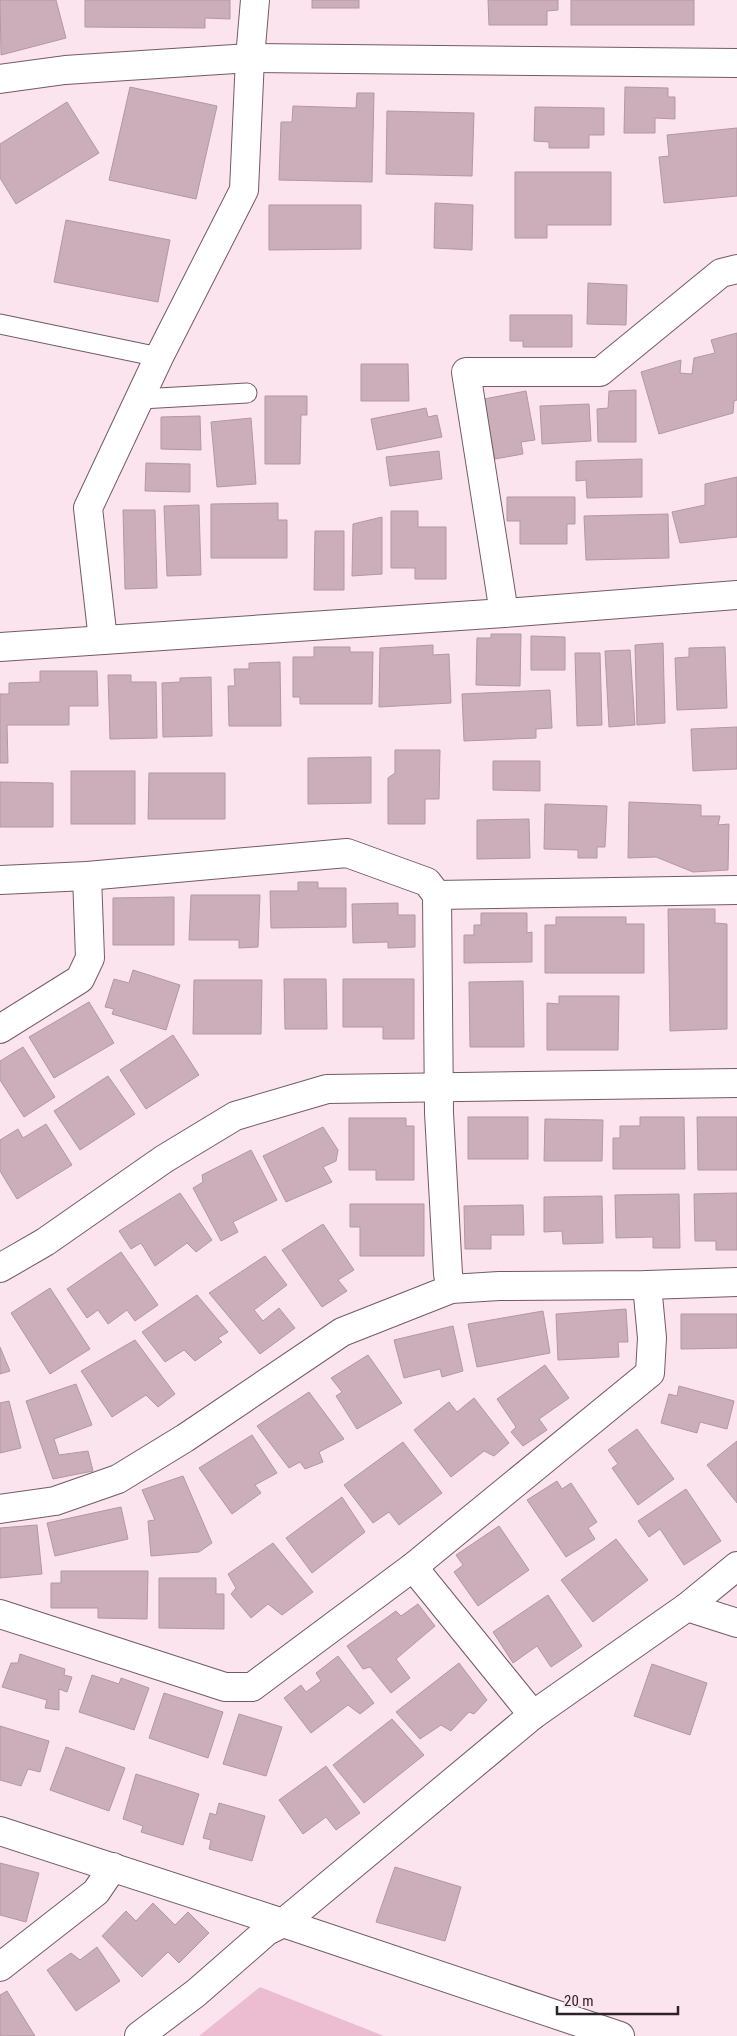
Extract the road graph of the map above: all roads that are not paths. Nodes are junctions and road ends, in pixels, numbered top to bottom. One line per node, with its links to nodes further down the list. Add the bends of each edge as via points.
1 (255, 0): 2 (street)
2 (250, 58): 3 (street); 4 (street, via 65,70); 7 (street, via 244,190)
3 (737, 63)
4 (0, 79)
5 (737, 269): 11 (street, via 721,273 600,372 466,372)
6 (0, 324): 7 (lane)
7 (159, 357): 9 (street)
8 (247, 393): 9 (lane)
9 (141, 399): 12 (street, via 88,508)
10 (737, 595): 11 (street)
11 (504, 613): 12 (street)
12 (103, 640): 13 (street)
13 (0, 647)
14 (87, 876): 15 (street); 17 (street, via 347,853 427,882); 18 (street, via 90,958 80,979)
15 (0, 880)
16 (737, 890): 17 (street)
17 (437, 895): 20 (street)
18 (0, 1029)
19 (737, 1083): 20 (street)
20 (439, 1087): 21 (street, via 327,1088 235,1116 164,1159 45,1242); 24 (street)
21 (0, 1268)
22 (737, 1282): 23 (street)
23 (647, 1285): 24 (street); 27 (street, via 652,1338 650,1373)
24 (451, 1289): 25 (street, via 342,1332 118,1479 55,1501)
25 (0, 1509)
26 (737, 1566): 28 (street)
27 (413, 1567): 29 (street, via 252,1687 226,1687); 31 (street)
28 (687, 1607): 30 (street); 31 (street)
29 (0, 1614)
30 (737, 1623)
31 (533, 1715): 34 (street)
32 (0, 1831): 33 (street)
33 (113, 1867): 34 (street); 35 (street, via 96,1892)
34 (283, 1922): 36 (street, via 267,1931 196,1993); 37 (street)
35 (0, 1967)
36 (139, 2036)
37 (620, 2036)

